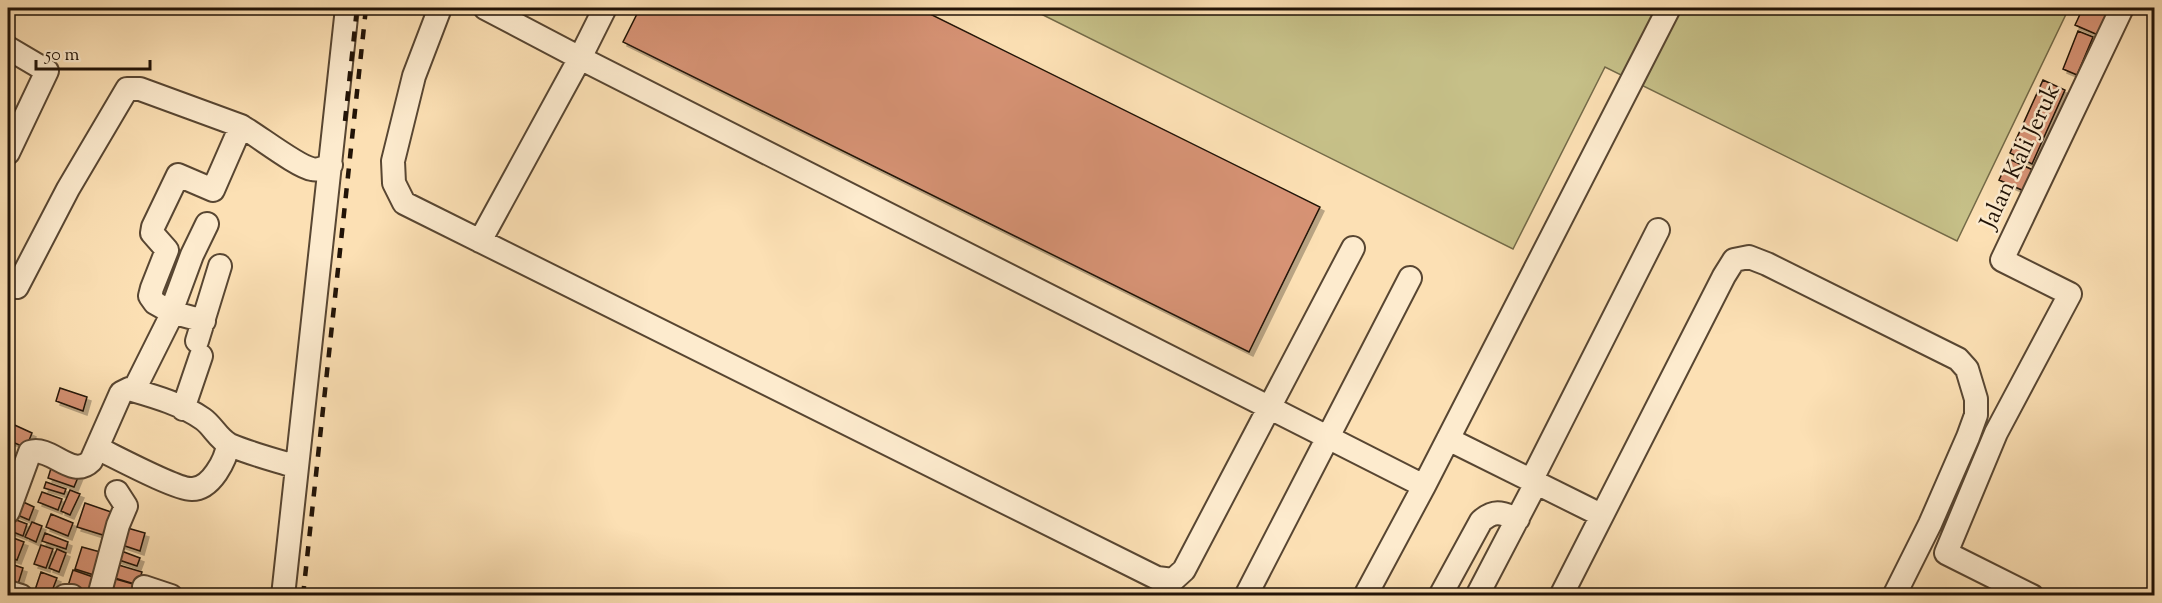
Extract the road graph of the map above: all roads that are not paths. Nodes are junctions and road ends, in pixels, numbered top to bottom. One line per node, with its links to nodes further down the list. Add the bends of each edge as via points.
1 (347, 8): 11 (street)
2 (440, 8): 14 (street, via 414,76 393,162 394,183 404,203)
3 (485, 8): 8 (street)
4 (605, 8): 8 (street)
5 (1668, 8): 25 (street)
6 (2122, 8): 49 (street, Jalan Kali Jeruk, via 2002,260 2070,294 1996,433 1946,553)
7 (8, 48): 10 (street, via 47,71)
8 (580, 58): 14 (street); 22 (street)
9 (241, 126): 11 (street, via 305,168 318,170); 18 (street, via 141,89 127,88); 19 (street, via 213,190 178,175 153,227 155,238 167,250 150,296)
10 (8, 153)
11 (330, 165): 28 (street)
12 (207, 224): 19 (street)
13 (1658, 230): 29 (street)
14 (480, 241): 22 (street, via 1163,579 1173,580 1184,570)
15 (1353, 248): 22 (street)
16 (220, 266): 20 (street)
17 (1410, 278): 24 (street)
18 (17, 287)
19 (171, 312): 20 (street); 21 (street)
20 (201, 339): 23 (street)
21 (134, 390): 23 (street); 27 (street, via 122,393)
22 (1269, 408): 24 (street)
23 (183, 409): 26 (street, via 205,420)
24 (1329, 439): 30 (street); 43 (street)
25 (1448, 439): 29 (street); 30 (street)
26 (228, 444): 27 (street, via 218,473 192,489); 28 (street)
27 (97, 448): 32 (street, via 91,461 81,468 31,451)
28 (297, 467): 42 (street)
29 (1534, 482): 33 (street); 34 (street)
30 (1424, 486): 44 (street)
31 (117, 492): 40 (street, via 126,506)
32 (10, 500)
33 (1601, 515): 47 (street); 48 (street, via 1724,276 1734,260 1749,257 1958,359 1967,369 1976,399 1976,415 1930,524)
34 (1518, 519): 45 (street, via 1497,512 1481,520); 46 (street)
35 (144, 587): 41 (street)
36 (8, 592): 37 (street)
37 (21, 596)
38 (65, 596): 39 (street)
39 (72, 596)
40 (99, 596)
41 (171, 596)
42 (283, 596)
43 (1246, 596)
44 (1365, 596)
45 (1440, 596)
46 (1477, 596)
47 (1561, 596)
48 (1894, 596)
49 (2032, 596)

